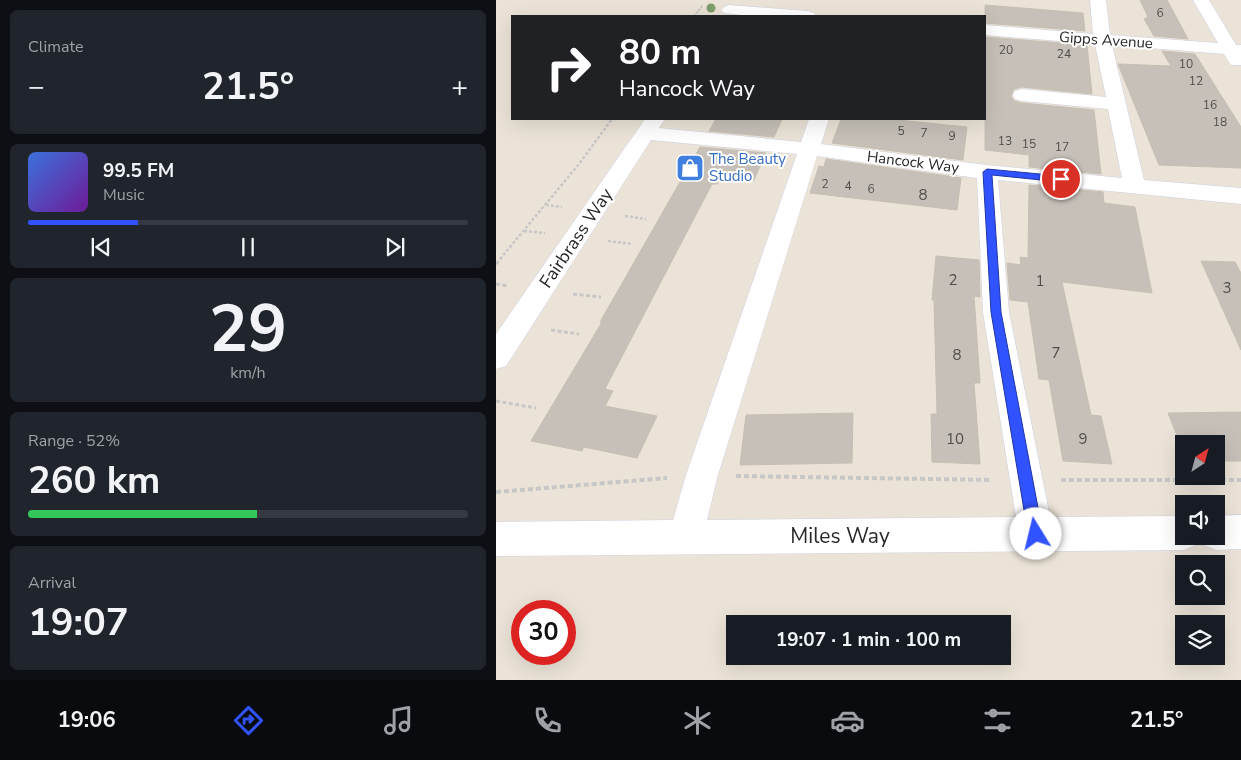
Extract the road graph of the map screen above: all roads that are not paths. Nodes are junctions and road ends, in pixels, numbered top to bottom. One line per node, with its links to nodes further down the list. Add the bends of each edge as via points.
1 (1098, 0): 6 (street)
2 (1201, 0): 7 (street)
3 (730, 9): 4 (street)
4 (797, 15)
5 (986, 30): 6 (street, Gipps Avenue)
6 (1102, 39): 7 (street, Gipps Avenue); 10 (street)
7 (1234, 49): 8 (street)
8 (1241, 67)
9 (1022, 95): 10 (street)
10 (1116, 104): 15 (street)
11 (818, 120): 13 (street)
12 (650, 126): 13 (street, Hancock Way); 17 (street, Fairbrass Way)
13 (810, 149): 14 (street, Hancock Way); 22 (street, via 702,475)
14 (987, 172): 15 (street, Hancock Way); 21 (street, via 996,312)
15 (1135, 187): 16 (street, Hancock Way)
16 (1241, 196)
17 (496, 356)
18 (1241, 532): 20 (street)
19 (1175, 533): 21 (street, Miles Way)
20 (1225, 533)
21 (1036, 534): 22 (street, Miles Way)
22 (686, 537): 23 (street, Miles Way)
23 (496, 539)

